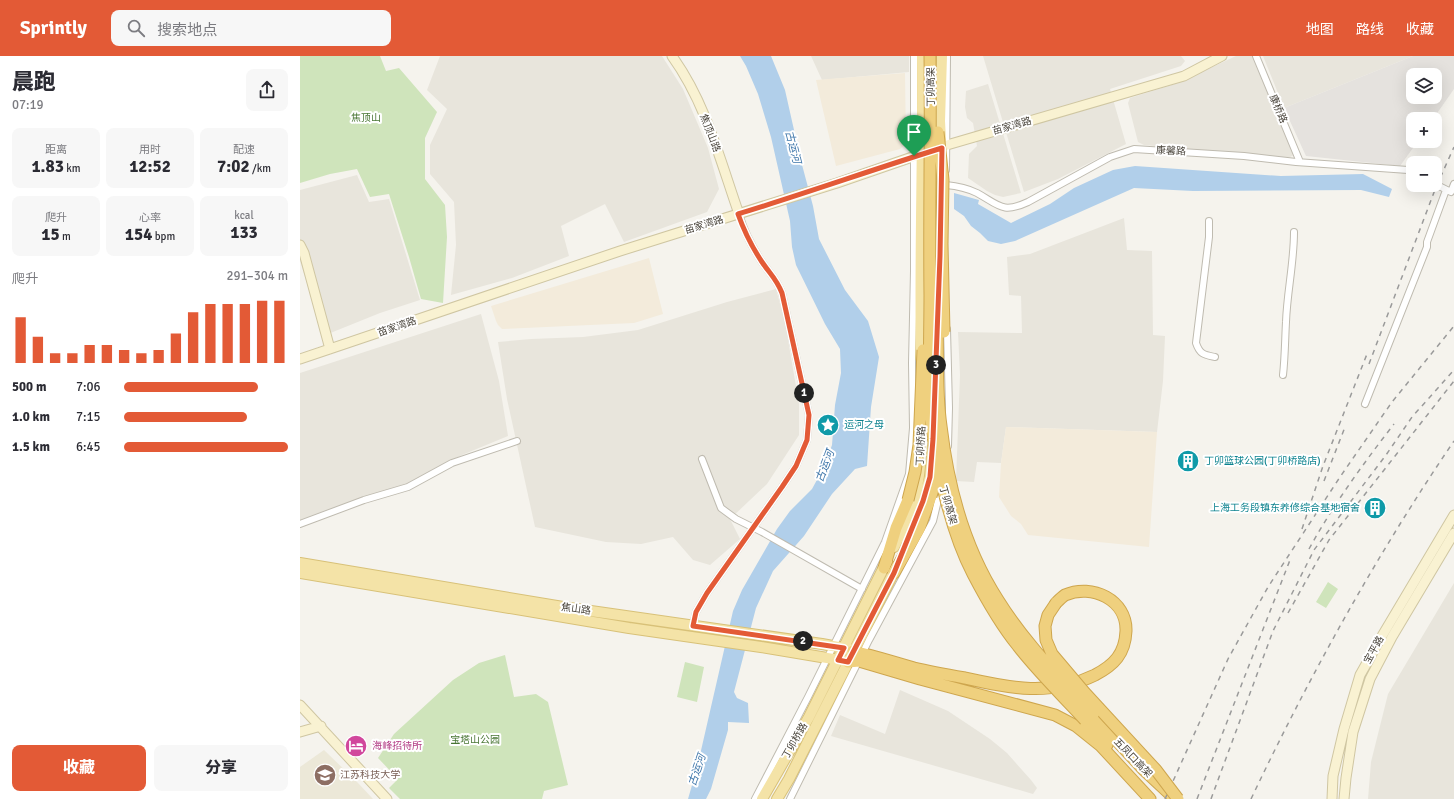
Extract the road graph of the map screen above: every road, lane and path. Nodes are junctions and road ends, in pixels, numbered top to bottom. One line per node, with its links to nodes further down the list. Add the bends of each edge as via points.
1 (672, 56): 20 (street, 焦顶山路, via 708,123)
2 (914, 56): 12 (street)
3 (922, 56): 12 (main road, 丁卯桥路)
4 (930, 56): 19 (highway, 丁卯高架, bridge)
5 (937, 56): 10 (highway, 丁卯高架)
6 (942, 56): 11 (main road, 丁卯桥路, via 940,121)
7 (947, 56): 11 (street)
8 (1222, 56): 11 (street, 苗家湾路, via 1184,76)
9 (1256, 56): 13 (street, 康桥路)
10 (938, 132): 28 (highway, 丁卯高架, bridge); 39 (highway, bridge, via 944,180 943,311 946,435 931,496 919,529)
11 (944, 146): 12 (street, 苗家湾路); 16 (street); 39 (main road, 丁卯桥路, via 930,477 919,514)
12 (918, 155): 20 (street, 苗家湾路); 37 (main road, 丁卯桥路, via 922,434 919,480 907,519); 40 (street, via 912,363 913,428 909,474 885,542)
13 (1300, 162): 14 (street, 康馨路); 16 (street, 康馨路, via 1134,149 1110,157 1028,202 1006,208 995,205 973,191)
14 (1406, 170)
15 (1454, 184): 18 (street, via 1451,192)
16 (946, 185): 42 (street, via 949,408 947,460 933,521 869,640)
17 (1442, 188): 18 (street)
18 (1446, 190): 29 (street, via 1427,247)
19 (929, 196): 28 (highway, 丁卯高架, bridge); 37 (highway, bridge, via 923,242 923,346 919,445 908,500)
20 (738, 214): 24 (street, 苗家湾路); 34 (street, via 747,237 777,280 782,293 809,415 807,440 796,466)
21 (1209, 221): 25 (street, via 1196,343 1198,350 1203,354)
22 (1294, 232): 27 (street)
23 (300, 245): 24 (street)
24 (330, 349): 26 (street, 苗家湾路)
25 (1216, 358)
26 (300, 359)
27 (1283, 375)
28 (934, 386): 45 (highway, 丁卯高架, bridge, via 948,469 961,519 974,555 997,600 1010,619)
29 (1365, 404)
30 (517, 441): 33 (street, via 452,463 408,487)
31 (702, 458): 34 (street, via 721,508)
32 (1454, 515): 56 (street, 宝平路, via 1360,675 1333,776)
33 (300, 524)
34 (753, 528): 40 (street); 41 (street, via 707,593 696,612)
35 (1454, 533): 57 (street, 宝平路, via 1370,679 1353,732)
36 (300, 563): 41 (main road, 焦山路)
37 (884, 568): 42 (main road, 丁卯桥路)
38 (300, 573): 43 (main road, 焦山路, via 628,628)
39 (894, 573): 42 (main road, 丁卯桥路)
40 (862, 589): 42 (street)
41 (693, 626): 42 (main road, 焦山路, via 763,636)
42 (848, 654): 43 (main road, 焦山路); 50 (main road, 丁卯桥路, via 808,717); 51 (main road, 丁卯桥路); 52 (street); 53 (highway, via 920,679 1055,715 1076,726 1101,746); 55 (highway, bridge, via 1008,688 1029,690 1054,687 1083,680 1105,670 1122,652 1126,626 1116,604 1108,597 1084,591 1064,596 1048,615 1045,626 1046,640 1052,654 1085,693 1156,770)
43 (828, 658): 49 (street)
44 (300, 705): 46 (street)
45 (1089, 718): 54 (highway, 五凤口高架); 55 (highway, 五凤口高架)
46 (321, 726): 47 (street); 48 (street)
47 (300, 732)
48 (387, 799)
49 (755, 799)
50 (762, 799)
51 (777, 799)
52 (790, 799)
53 (1150, 799)
54 (1156, 799)
55 (1176, 799)
56 (1332, 799)
57 (1344, 799)

